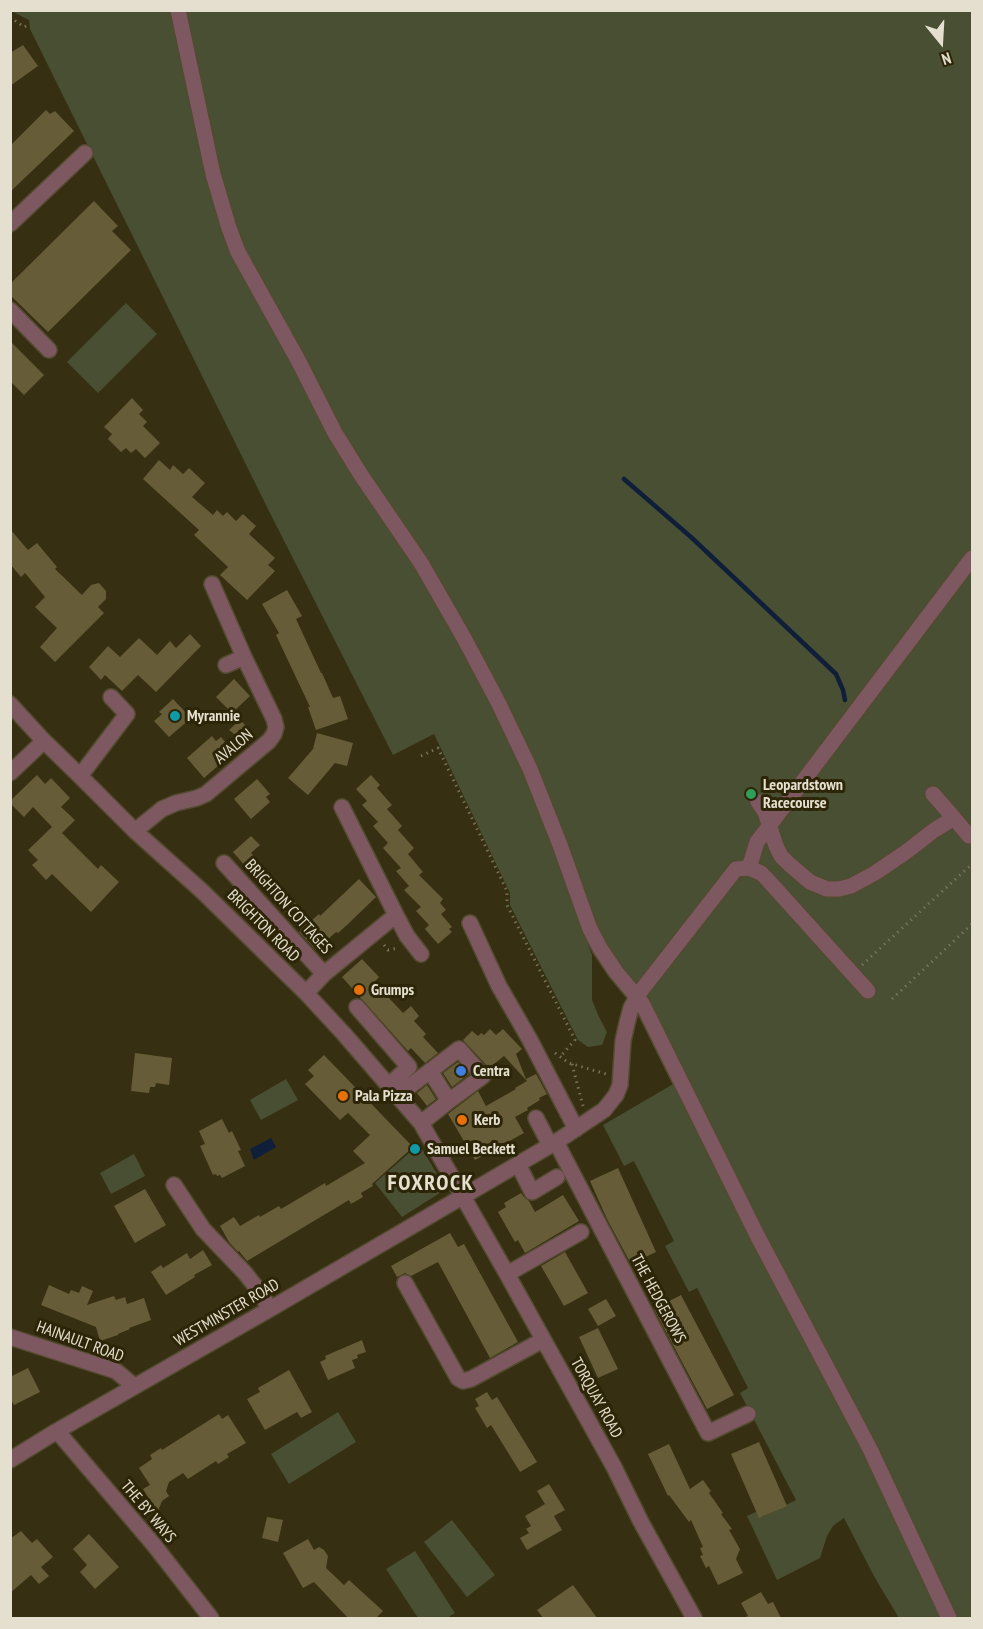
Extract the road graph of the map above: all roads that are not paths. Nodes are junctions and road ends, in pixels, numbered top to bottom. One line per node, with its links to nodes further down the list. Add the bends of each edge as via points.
1 (178, 10): 30 (street, via 213,174 238,252 335,433 421,563 484,674 530,769 590,929 616,972)
2 (85, 153): 3 (street)
3 (10, 224)
4 (10, 310): 5 (street)
5 (49, 350)
6 (972, 558): 19 (street)
7 (212, 584): 8 (street, AVALON)
8 (244, 657): 9 (street); 20 (street, AVALON, via 274,719 274,734 206,794 162,809)
9 (226, 665)
10 (111, 697): 14 (street, via 127,714)
11 (10, 704): 12 (street, BRIGHTON ROAD)
12 (44, 741): 13 (street); 14 (street, BRIGHTON ROAD)
13 (10, 773)
14 (80, 776): 20 (street, BRIGHTON ROAD)
15 (933, 794): 18 (street)
16 (758, 802): 19 (street)
17 (342, 807): 24 (street, via 343,824)
18 (954, 818): 19 (street, via 875,873 839,889 810,882 789,864 776,846); 21 (street)
19 (770, 825): 23 (street, via 757,842)
20 (135, 831): 29 (street, BRIGHTON ROAD)
21 (969, 836)
22 (224, 863): 27 (street, BRIGHTON COTTAGES)
23 (749, 867): 28 (street, via 766,878); 30 (street, WESTMINSTER ROAD, via 731,874)
24 (396, 915): 26 (street); 27 (street)
25 (470, 923): 37 (street, via 499,986)
26 (418, 950)
27 (324, 974): 29 (street)
28 (868, 991)
29 (306, 993): 33 (street, BRIGHTON ROAD)
30 (637, 997): 37 (street, WESTMINSTER ROAD, via 623,1041 616,1095 604,1110 586,1114); 55 (street, via 870,1449)
31 (357, 1007): 33 (street, via 409,1067)
32 (430, 1071): 33 (street); 34 (street); 34 (street, via 459,1048 483,1076)
33 (393, 1090): 36 (street, BRIGHTON ROAD)
34 (449, 1101): 36 (street)
35 (536, 1118): 38 (street)
36 (421, 1123): 42 (street, BRIGHTON ROAD)
37 (576, 1129): 38 (street, WESTMINSTER ROAD)
38 (553, 1144): 39 (street, WESTMINSTER ROAD); 50 (street, THE HEDGEROWS, via 708,1433)
39 (518, 1164): 40 (street, via 532,1192); 42 (street, WESTMINSTER ROAD)
40 (557, 1177)
41 (174, 1185): 46 (street, via 203,1228 260,1291)
42 (462, 1197): 44 (street, TORQUAY ROAD); 46 (street, WESTMINSTER ROAD)
43 (581, 1232): 44 (street)
44 (507, 1274): 48 (street, TORQUAY ROAD)
45 (405, 1283): 48 (street, via 463,1381)
46 (270, 1309): 49 (street, WESTMINSTER ROAD)
47 (10, 1337): 49 (street, HAINAULT ROAD, via 116,1371)
48 (543, 1340): 54 (street, TORQUAY ROAD)
49 (134, 1386): 51 (street, WESTMINSTER ROAD)
50 (748, 1414)
51 (57, 1431): 52 (street, WESTMINSTER ROAD); 53 (street, THE BY WAYS)
52 (10, 1460)
53 (211, 1618)
54 (694, 1618)
55 (949, 1618)

